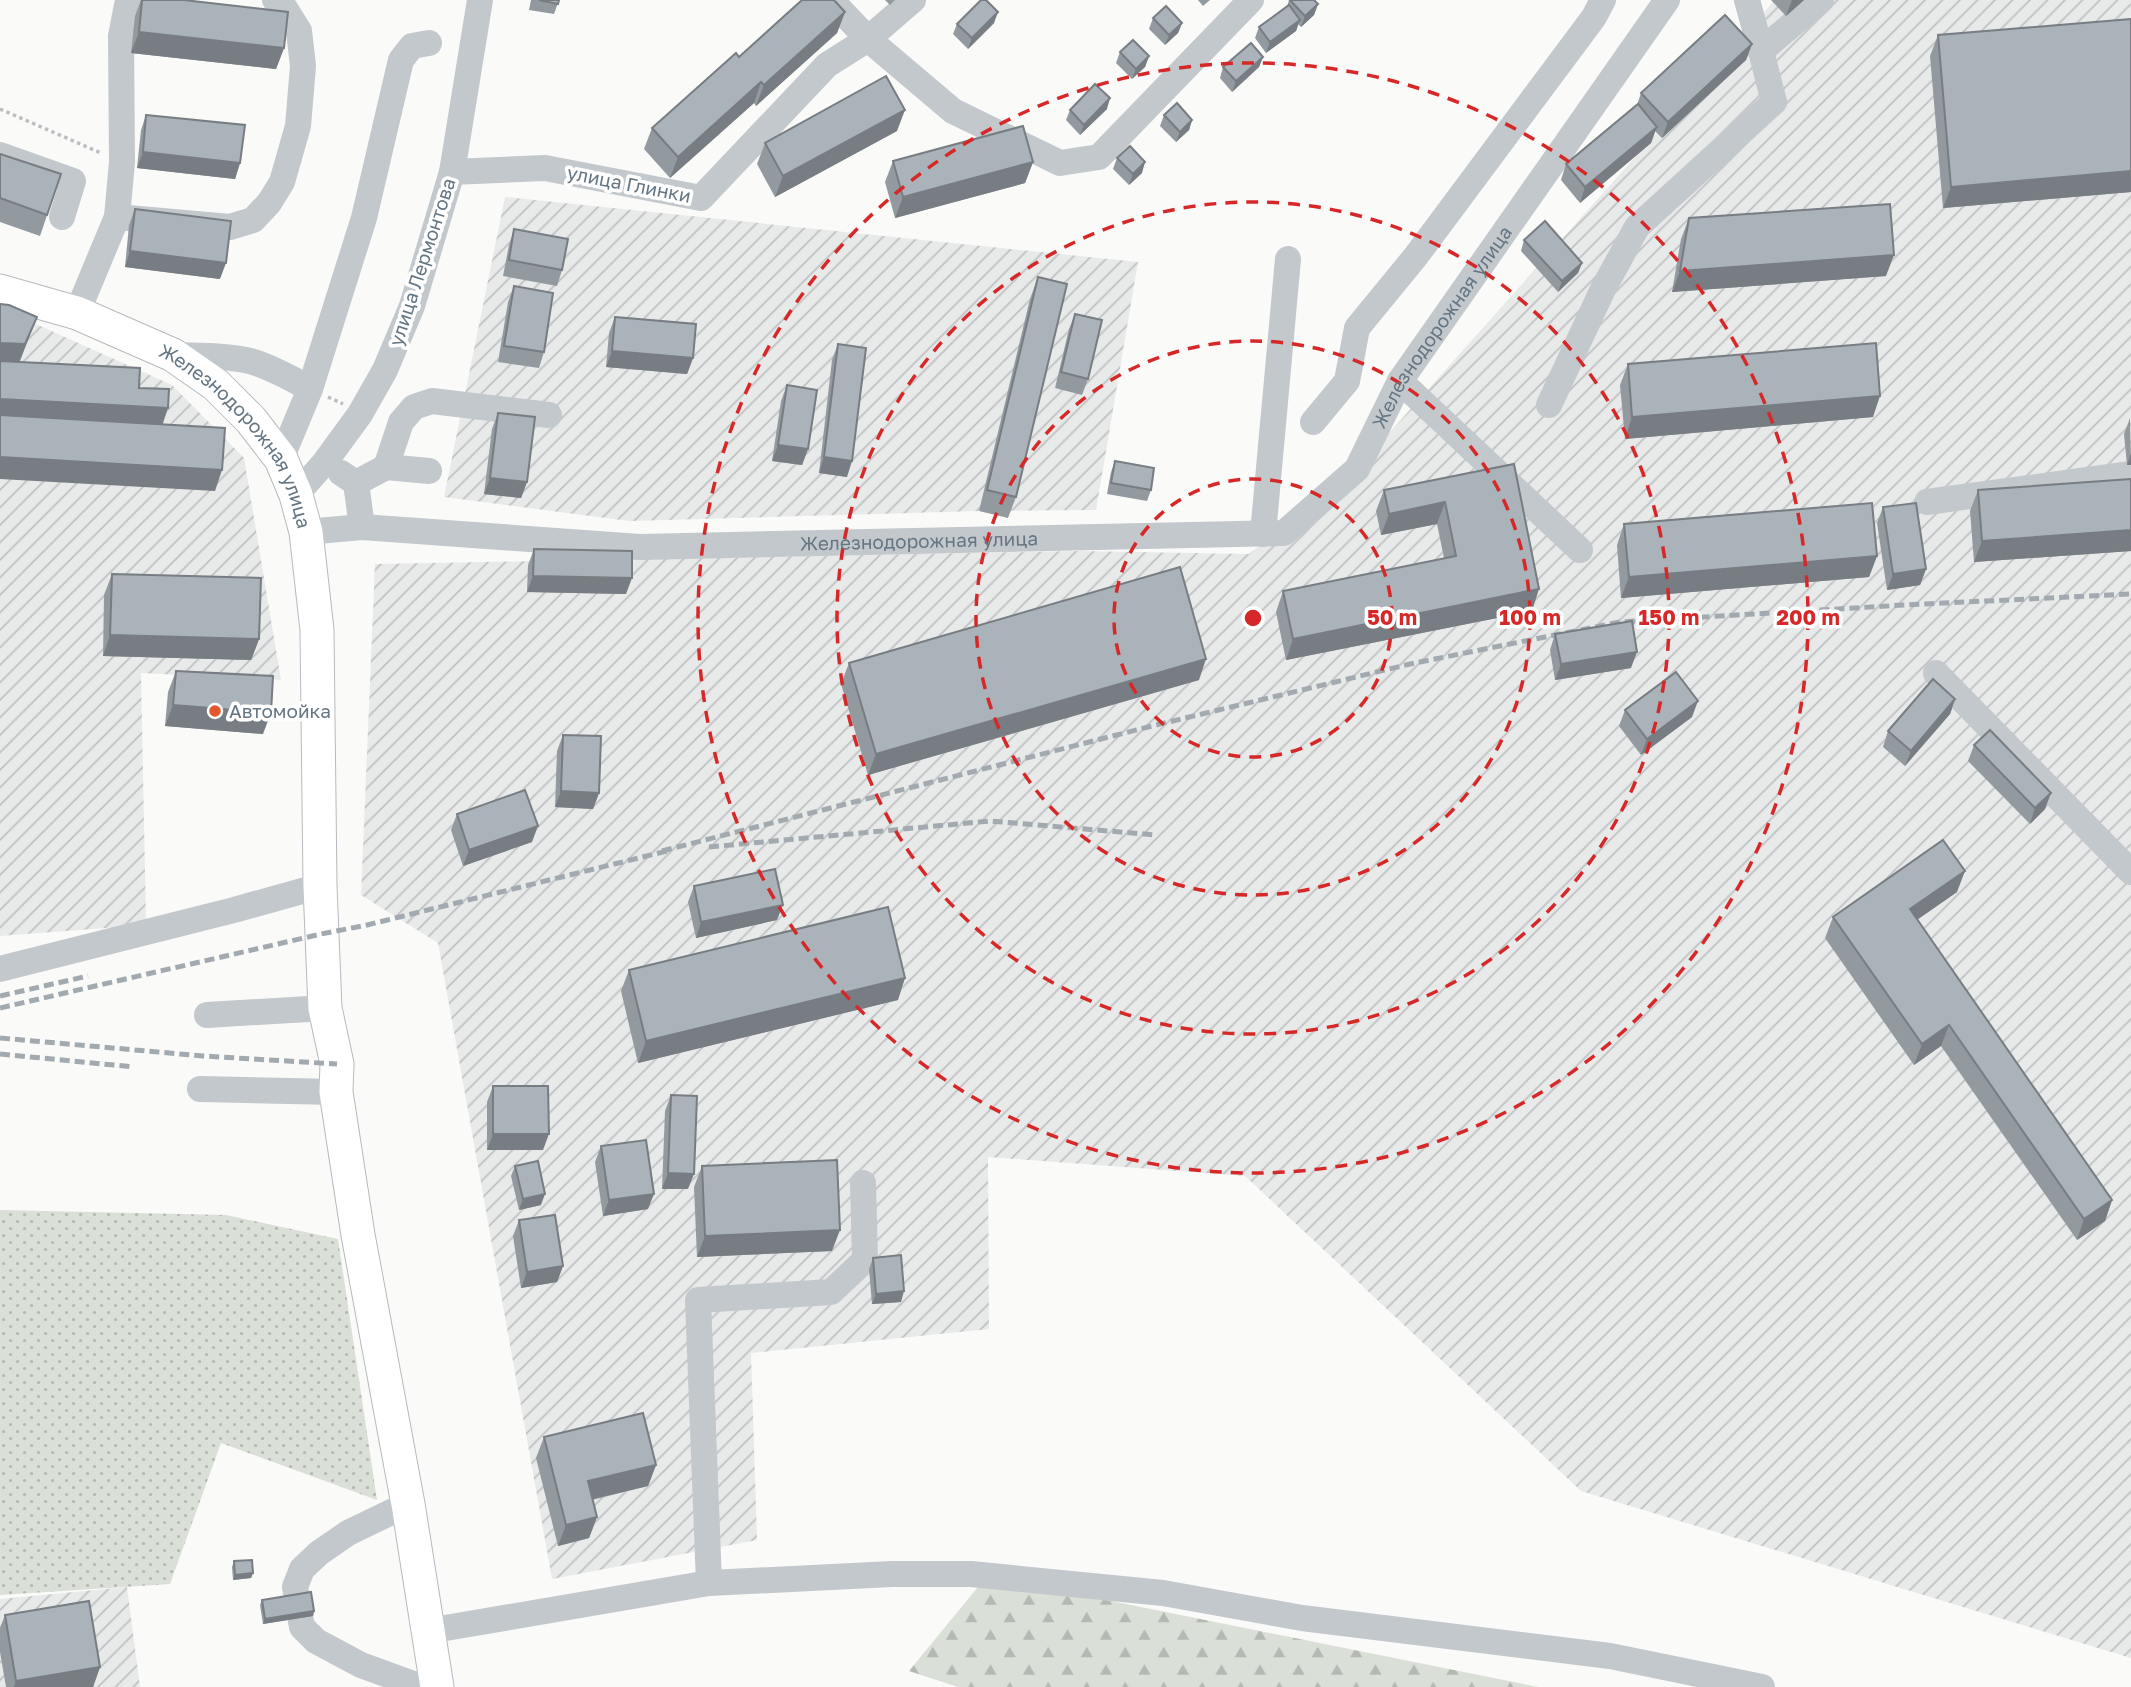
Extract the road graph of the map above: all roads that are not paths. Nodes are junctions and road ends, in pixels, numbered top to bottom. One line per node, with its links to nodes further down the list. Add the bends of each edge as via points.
1 (131, 0): 17 (street, via 121,36 122,162)
2 (275, 0): 17 (street, via 299,31 303,66 298,126 282,183 269,203 253,220 230,228)
3 (480, 0): 15 (street, улица Лермонтова)
4 (831, 0): 11 (street)
5 (913, 0): 11 (street, улица Глинки)
6 (1251, 0): 11 (street, via 1099,157 1059,163 953,111)
7 (1603, 0): 26 (street, via 1416,256 1357,328 1347,381)
8 (1667, 0): 22 (street, Железнодорожная улица)
9 (1747, 0): 13 (street)
10 (1821, 0): 13 (street)
11 (868, 39): 15 (street, улица Глинки, via 827,65 701,198 545,168)
12 (429, 43): 23 (street, via 412,46 401,60 364,218)
13 (1761, 51): 24 (street, via 1774,102 1637,226)
14 (0, 155): 16 (street, via 73,181)
15 (452, 172): 28 (street, улица Лермонтова, via 412,306 385,370)
16 (62, 217)
17 (117, 217): 20 (street)
18 (1288, 259): 37 (street)
19 (0, 291): 20 (main road, Железнодорожная улица)
20 (77, 313): 21 (main road, Железнодорожная улица)
21 (173, 355): 23 (street, via 250,362); 27 (main road, Железнодорожная улица, via 216,385)
22 (1400, 381): 37 (street, Железнодорожная улица, via 1357,469 1284,533); 38 (street)
23 (310, 389): 27 (street)
24 (1549, 405)
25 (549, 415): 29 (street, via 432,401 414,407 401,422)
26 (1313, 422)
27 (281, 459): 33 (main road, Железнодорожная улица)
28 (325, 462): 32 (street); 33 (street, улица Лермонтова)
29 (386, 467): 30 (street); 32 (street)
30 (429, 471)
31 (2131, 474): 34 (street)
32 (356, 483): 35 (street)
33 (296, 495): 36 (main road, Железнодорожная улица)
34 (1927, 502)
35 (362, 527): 36 (street, Железнодорожная улица); 37 (street, Железнодорожная улица, via 640,547)
36 (306, 532): 41 (main road, via 317,630)
37 (1263, 534)
38 (1580, 550)
39 (1936, 673): 40 (street)
40 (2131, 872)
41 (320, 886): 42 (street); 43 (main road)
42 (0, 969)
43 (325, 1008): 44 (street); 46 (main road, via 337,1064)
44 (207, 1015)
45 (200, 1089): 46 (street)
46 (336, 1092): 48 (main road)
47 (863, 1183): 49 (street, via 865,1260 831,1292 698,1300)
48 (408, 1504): 50 (main road); 51 (street, via 348,1533 319,1553 302,1569 295,1587 302,1627 316,1641 374,1670 412,1684)
49 (709, 1583): 50 (street); 52 (street, via 892,1574 971,1574 1057,1582 1610,1656)
50 (428, 1631): 51 (main road)
51 (436, 1686)
52 (1762, 1687)

